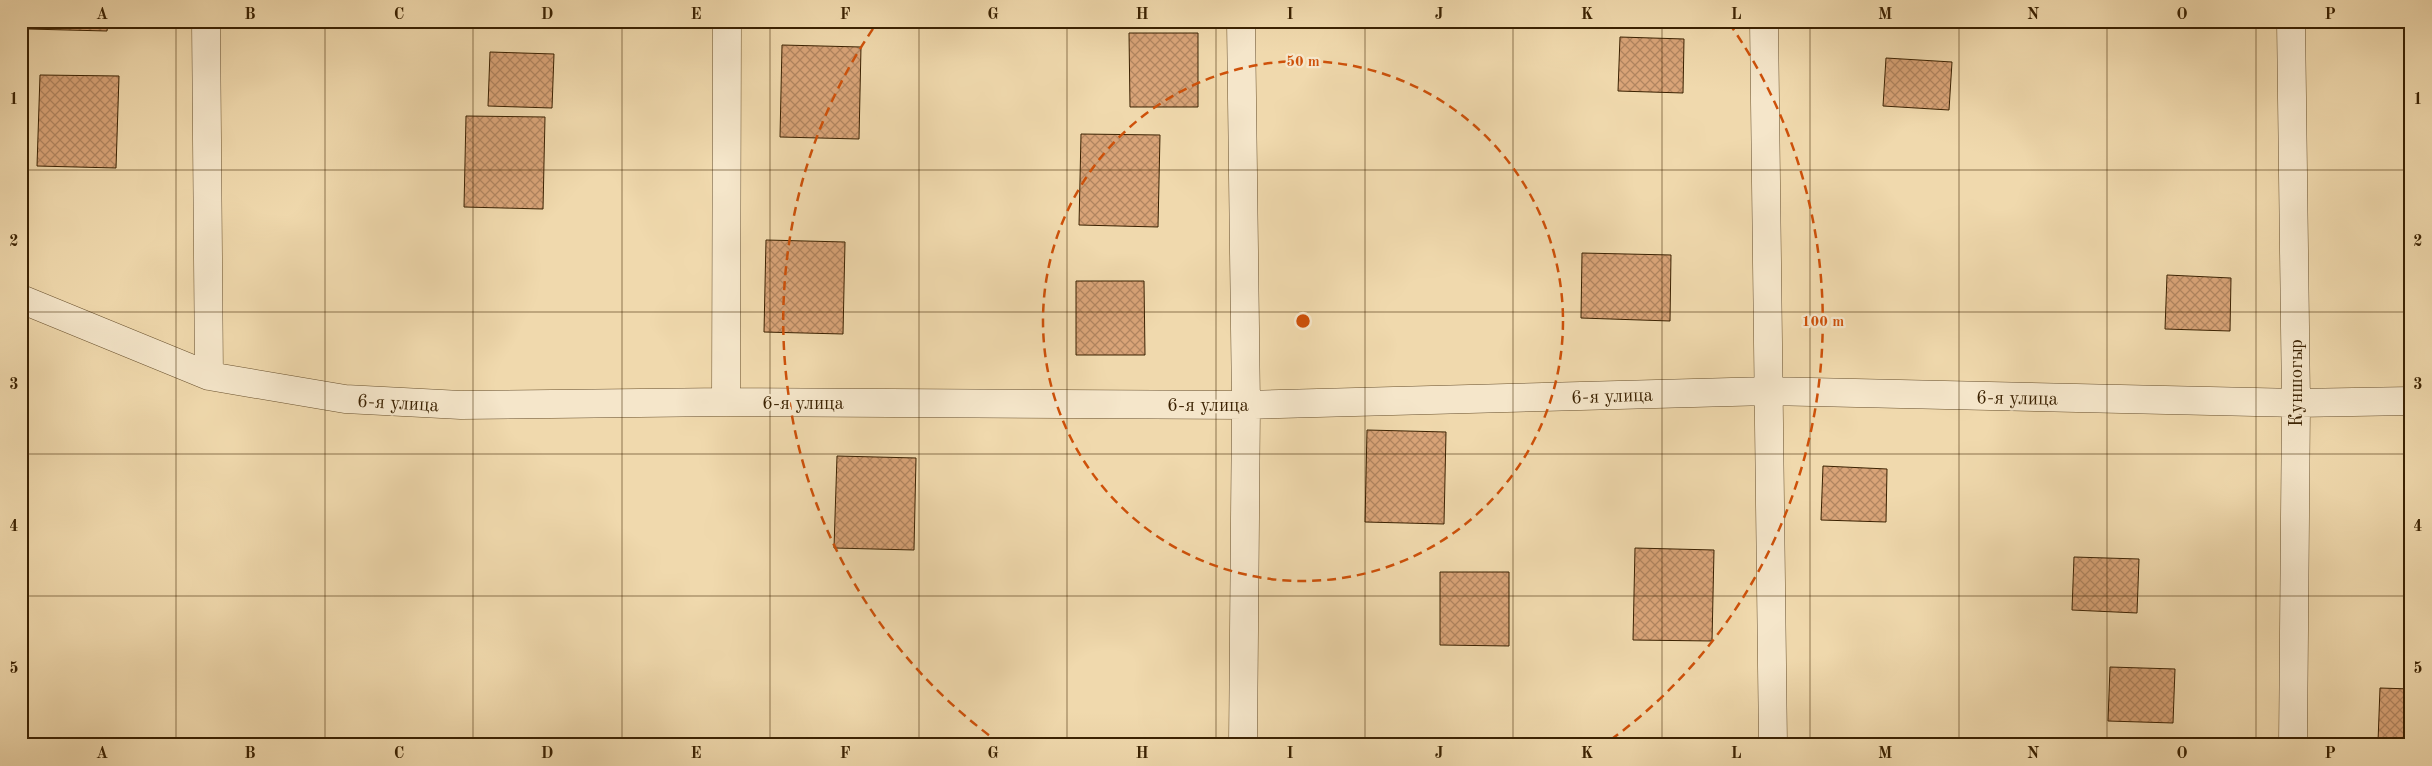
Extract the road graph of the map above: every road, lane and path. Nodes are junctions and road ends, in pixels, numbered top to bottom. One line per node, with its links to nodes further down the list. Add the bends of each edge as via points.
1 (206, 21): 7 (street)
2 (727, 21): 10 (street)
3 (1241, 21): 12 (street)
4 (1764, 21): 8 (street)
5 (2292, 21): 11 (street, Куншогыр)
6 (21, 299): 7 (street, 6-я улица)
7 (209, 376): 10 (street, 6-я улица, via 346,399 460,405)
8 (1769, 391): 11 (street, 6-я улица); 12 (street, 6-я улица); 14 (street)
9 (2411, 401): 11 (street, 6-я улица)
10 (726, 402): 12 (street, 6-я улица)
11 (2296, 403): 15 (street, Куншогыр)
12 (1246, 405): 13 (street)
13 (1243, 745)
14 (1773, 745)
15 (2293, 745)

